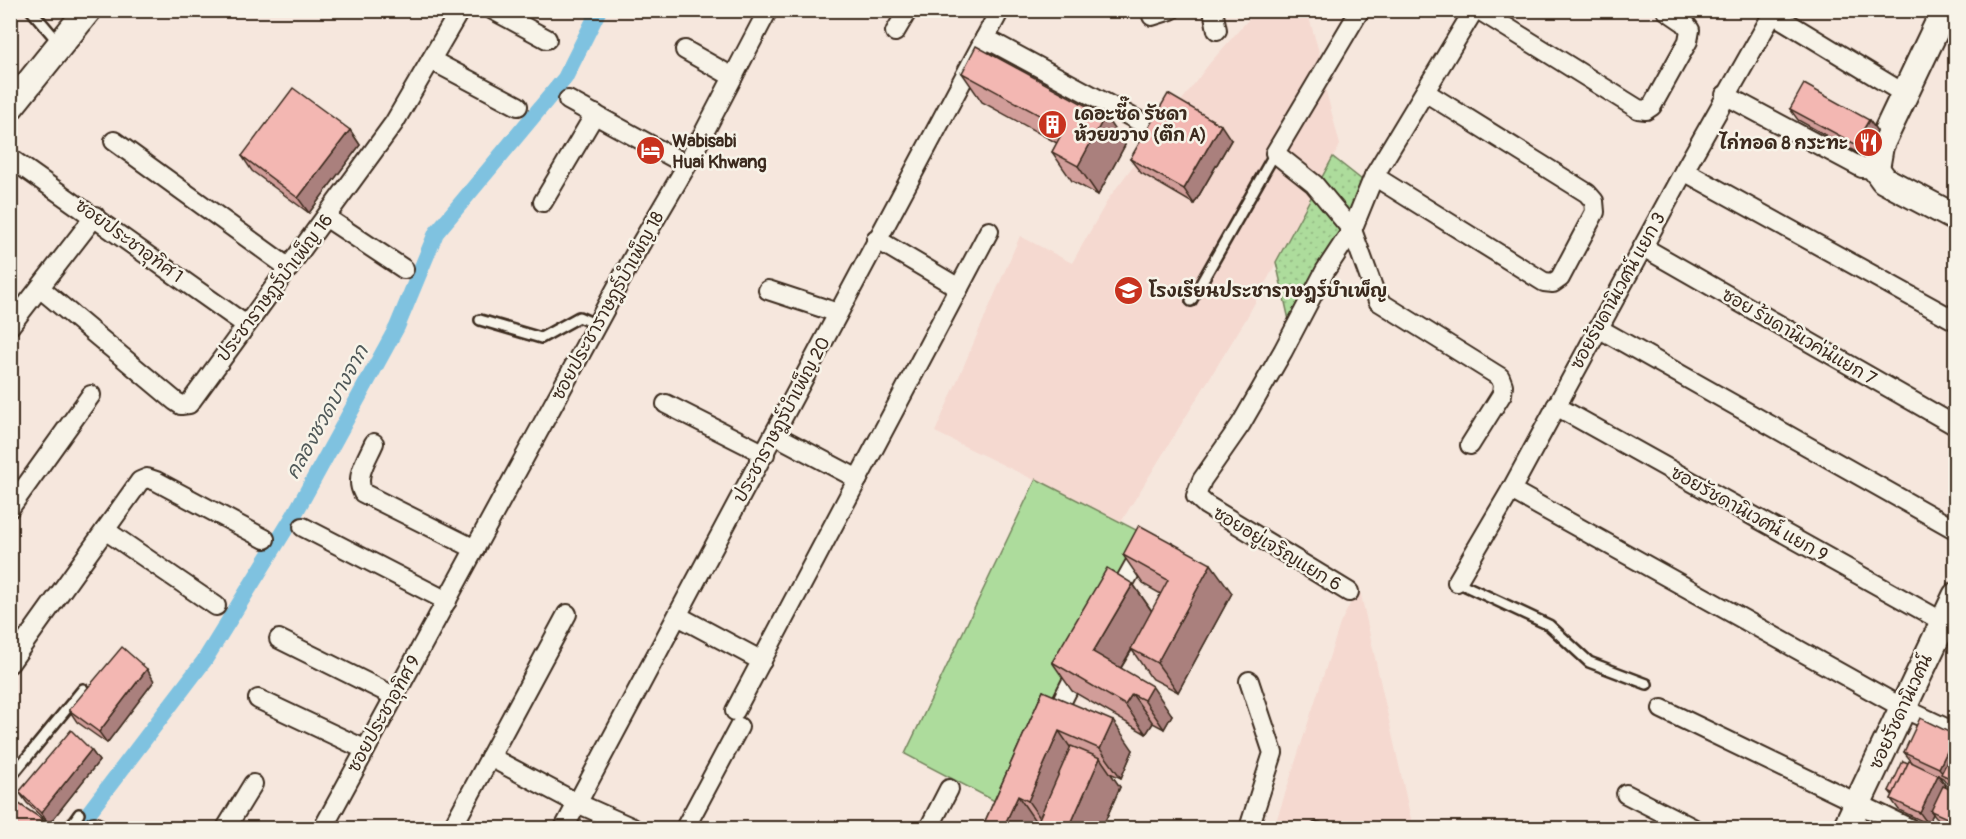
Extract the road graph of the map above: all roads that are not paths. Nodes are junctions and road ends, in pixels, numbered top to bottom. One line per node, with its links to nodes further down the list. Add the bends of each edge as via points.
1 (31, 10): 21 (lane)
2 (88, 10): 21 (street)
3 (460, 10): 23 (street, ประชาราษฎร์บำเพ็ญ 16)
4 (493, 10): 20 (street)
5 (768, 10): 24 (street, ซอยประชาราษฎร์บำเพ็ญ 18)
6 (908, 10): 18 (street)
7 (1000, 10): 19 (street, ประชาราษฎร์บำเพ็ญ 20)
8 (1171, 10): 16 (street)
9 (1213, 10): 17 (street)
10 (1360, 10): 34 (street)
11 (1474, 10): 25 (street)
12 (1479, 10): 13 (street, via 1638,110 1652,106 1688,41 1690,30)
13 (1666, 10)
14 (1941, 10): 26 (street)
15 (1774, 12): 26 (street); 27 (street, ซอยร้ขดานิเวศน์ แยก 3)
16 (1152, 16)
17 (1217, 30)
18 (895, 32)
19 (985, 38): 32 (street); 46 (street, ประชาราษฎร์บำเพ็ญ 20)
20 (546, 39)
21 (60, 45): 30 (street)
22 (685, 50): 24 (street)
23 (431, 60): 29 (street); 42 (street, ประชาราษฎร์บำเพ็ญ 16, via 394,123)
24 (733, 77): 36 (street, ซอยประชาราษฎร์บำเพ็ญ 18)
25 (1425, 92): 39 (street); 39 (street, via 1594,201 1595,212 1560,278 1553,283 1544,282)
26 (1903, 93): 37 (street, via 1880,146)
27 (1725, 95): 37 (street, via 1862,168); 38 (street, ซอยร้ขดานิเวศน์ แยก 3)
28 (568, 100): 31 (street)
29 (518, 106)
30 (10, 107)
31 (595, 114): 36 (street); 40 (street)
32 (1150, 127)
33 (114, 141): 48 (street)
34 (1275, 153): 44 (street, via 1314,184); 53 (lane)
35 (10, 158): 41 (street, ซอยประชาอุทิศ 1)
36 (687, 165): 58 (street, ซอยประชาราษฎร์บำเพ็ญ 18)
37 (1876, 169): 43 (street, via 1884,180)
38 (1683, 171): 47 (street, ซอยร้ขดานิเวศน์ แยก 3); 56 (street)
39 (1374, 176): 44 (street)
40 (543, 202)
41 (95, 216): 51 (street); 57 (street, ซอยประชาอุทิศ 1)
42 (327, 218): 48 (street, ประชาราษฎร์บำเพ็ญ 16); 49 (street)
43 (1956, 218)
44 (1352, 230): 67 (street, via 1378,301 1500,377 1502,394); 79 (street, ซอยอยู่เจริญแยก 6, via 1196,496 1206,506)
45 (989, 231): 50 (street)
46 (876, 239): 50 (street); 54 (street, ประชาราษฎร์บำเพ็ญ 20)
47 (1642, 247): 60 (street, ซอยร้ขดานิเวศน์ แยก 3); 64 (street, ซอย ร้ขดานิเวค่นํแยก 7)
48 (289, 268): 57 (street, ประชาราษฎร์บำเพ็ญ 16)
49 (404, 269)
50 (959, 288): 69 (street)
51 (40, 289): 57 (street, ประชาราษฎร์บำเพ็ญ 16, via 181,405 189,404); 59 (street)
52 (768, 290): 54 (street)
53 (1191, 301)
54 (838, 313): 65 (street, ประชาราษฎร์บำเพ็ญ 20)
55 (480, 320): 58 (lane, via 541,338 579,317)
56 (1956, 321)
57 (246, 325)
58 (597, 325): 77 (street, ซอยประชาราษฎร์บำเพ็ญ 18)
59 (10, 326)
60 (1598, 328): 63 (street, ซอยร้ขดานิเวศน์ แยก 3); 74 (street)
61 (91, 395): 71 (street)
62 (666, 404): 68 (street)
63 (1556, 406): 70 (street, ซอยร้ขดานิเวศน์ แยก 3); 86 (street, ซอยรัชดานิเวศน์ แยก 9)
64 (1956, 426)
65 (775, 435): 68 (street, ประชาราษฎร์บำเพ็ญ 20); 69 (street)
66 (374, 443): 77 (street, via 360,476 363,493)
67 (1470, 445)
68 (765, 454): 85 (street, ประชาราษฎร์บำเพ็ญ 20)
69 (858, 479): 89 (street)
70 (1510, 490): 78 (street, ซอยร้ขดานิเวศน์ แยก 3); 96 (street)
71 (10, 508)
72 (303, 527): 81 (street)
73 (105, 530): 75 (street, via 140,481 147,478); 82 (street); 90 (street)
74 (1956, 530)
75 (265, 539)
76 (1146, 544): 84 (street)
77 (475, 549): 81 (street, ซอยประชาราษฎร์บำเพ็ญ 18)
78 (1460, 578): 92 (lane, via 1549,625 1589,662)
79 (1349, 592)
80 (1956, 596): 86 (street, ซอยรัชดานิเวศน์)
81 (447, 601): 94 (street, ซอยประชาอุทิศ 9)
82 (216, 606)
83 (567, 614): 101 (street)
84 (1107, 615)
85 (678, 616): 89 (street); 106 (street, ประชาราษฎร์บำเพ็ญ 20)
86 (1949, 626): 96 (street, ซอยรัชดานิเวศน์)
87 (279, 639): 94 (street)
88 (1091, 645): 99 (street)
89 (762, 661): 115 (street)
90 (10, 663)
91 (1249, 681): 117 (street, via 1273,753)
92 (1647, 684)
93 (83, 689): 102 (lane)
94 (394, 696): 100 (street, ซอยประชาอุทิศ 9)
95 (258, 699): 100 (street)
96 (1903, 708): 98 (street); 107 (street, ซอยรัชดานิเวศน์)
97 (1662, 709): 107 (street)
98 (1956, 734)
99 (1046, 736)
100 (364, 749): 111 (street, ซอยประชาอุทิศ 9)
101 (490, 756): 106 (street); 112 (street)
102 (10, 778)
103 (253, 784): 110 (street)
104 (949, 789): 116 (street)
105 (1626, 794): 118 (street)
106 (577, 803): 113 (street, ประชาราษฎร์บำเพ็ญ 20); 114 (street)
107 (1858, 804): 119 (street, ซอยรัชดานิเวศน์); 120 (street)
108 (79, 814): 109 (lane)
109 (69, 828)
110 (226, 828)
111 (324, 828)
112 (452, 828)
113 (564, 828)
114 (633, 828)
115 (686, 828)
116 (929, 828)
117 (1249, 828)
118 (1693, 828)
119 (1846, 828)
120 (1909, 828)

